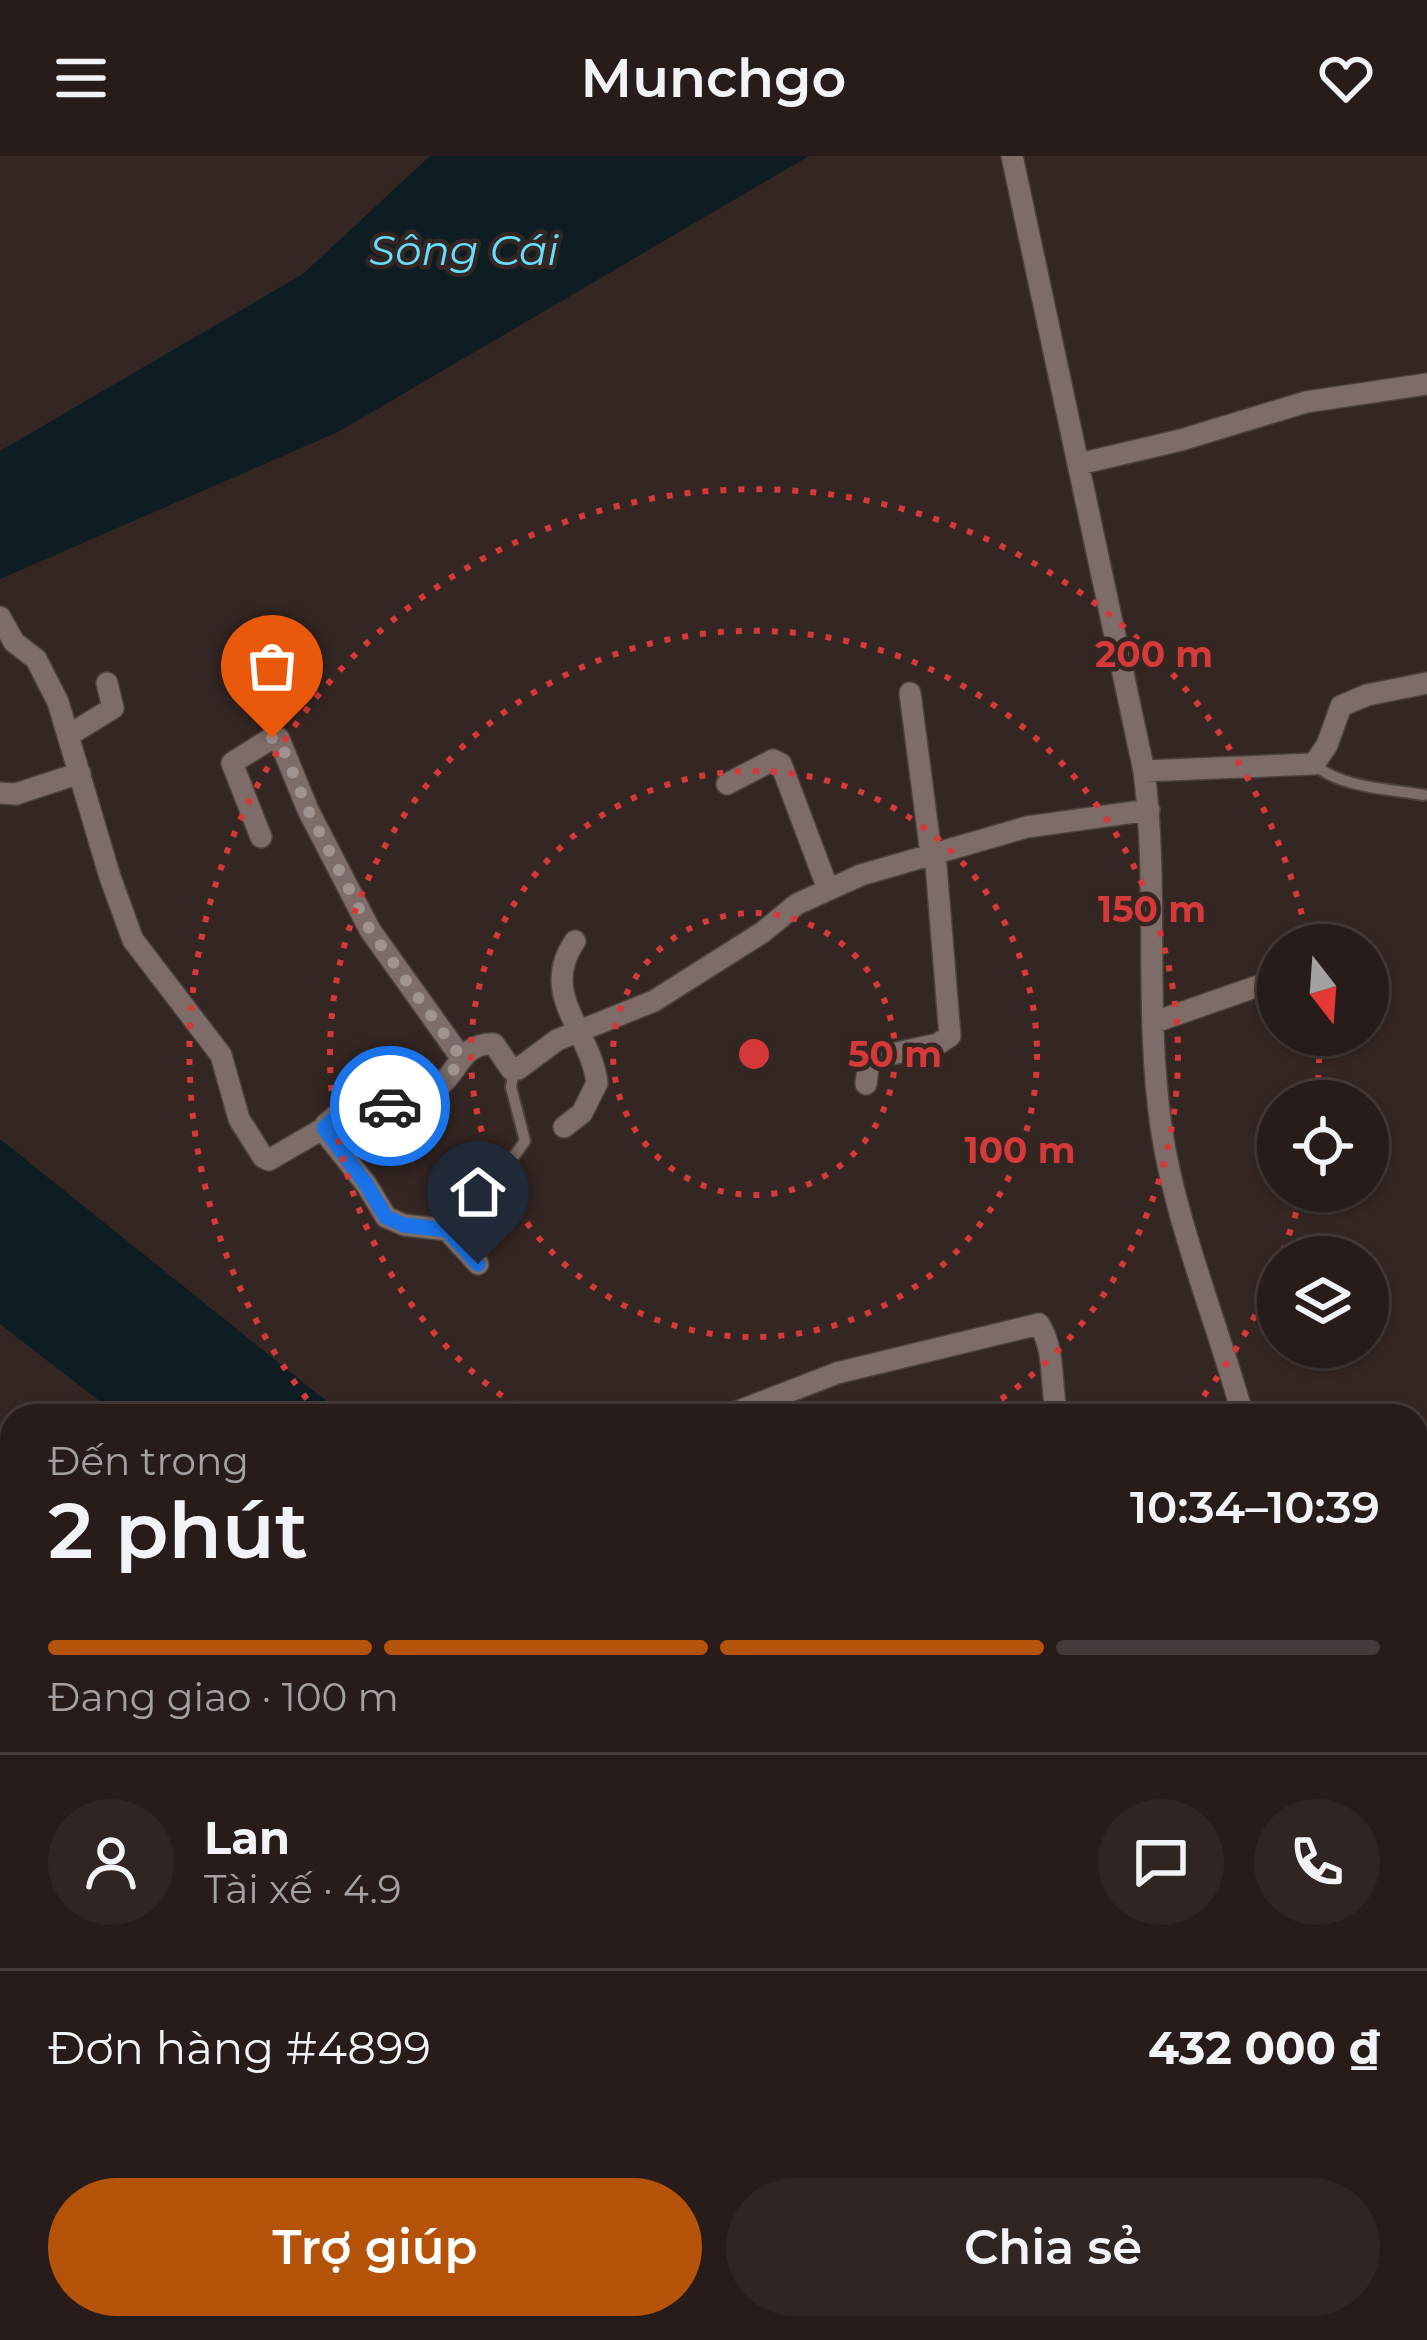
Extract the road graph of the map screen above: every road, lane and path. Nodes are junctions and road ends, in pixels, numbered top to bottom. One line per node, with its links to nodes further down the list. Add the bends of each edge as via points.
1 (1012, 156): 3 (street)
2 (1427, 384): 3 (street, via 1306,402)
3 (1079, 464): 10 (street)
4 (0, 617): 8 (street, via 47,677)
5 (107, 683): 8 (street, via 113,708)
6 (1427, 683): 9 (street, via 1341,706)
7 (910, 693): 17 (street)
8 (69, 735): 11 (street)
9 (1314, 764): 10 (street); 14 (lane, via 1356,783)
10 (1144, 771): 15 (street)
11 (80, 773): 13 (street); 27 (street, via 133,940 221,1055 239,1119 262,1157 273,1159)
12 (727, 784): 18 (street, via 773,760 782,764)
13 (0, 793)
14 (1424, 795)
15 (1149, 810): 17 (street, via 1028,827); 21 (street)
16 (262, 837): 23 (street, via 232,763 272,738 370,930)
17 (933, 854): 18 (street); 25 (street, via 950,1036 869,1059)
18 (828, 889): 22 (street, via 653,1001)
19 (575, 941): 22 (street, via 560,973)
20 (1257, 987): 21 (street)
21 (1155, 1022): 32 (street, via 1166,1148)
22 (576, 1032): 24 (street); 26 (street, via 597,1083 583,1113)
23 (460, 1056): 24 (street, via 489,1042); 27 (street, via 438,1088 385,1107 349,1105)
24 (514, 1070): 28 (lane, via 525,1141)
25 (866, 1084)
26 (564, 1127)
27 (324, 1128): 29 (street, via 386,1217 447,1230)
28 (500, 1164)
29 (478, 1264)
30 (757, 1404): 31 (street, via 837,1373 1039,1324)
31 (1055, 1404)
32 (1240, 1404)

